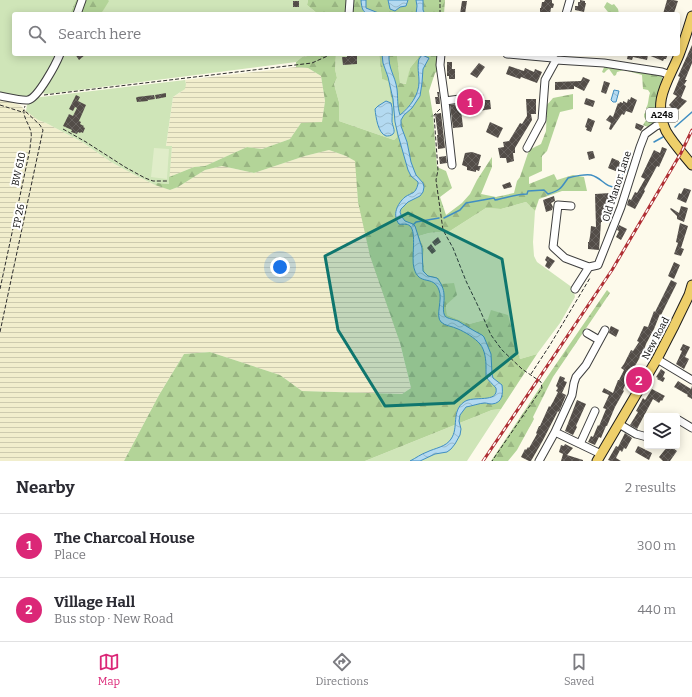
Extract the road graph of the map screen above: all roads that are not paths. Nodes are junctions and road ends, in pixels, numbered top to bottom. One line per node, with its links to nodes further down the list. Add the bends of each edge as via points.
1 (82, 0): 4 (street)
2 (350, 0): 5 (street)
3 (570, 0): 6 (street)
4 (78, 12)
5 (349, 12)
6 (567, 12)
7 (692, 16): 8 (main road, A248)
8 (680, 53)
9 (59, 56): 15 (street, via 43,85 31,98 11,99)
10 (441, 56): 17 (street)
11 (538, 56): 13 (street)
12 (679, 56): 14 (main road, A248)
13 (554, 57): 14 (street); 19 (street, via 545,80 542,120)
14 (670, 75): 18 (main road, A248, via 661,98)
15 (0, 96)
16 (475, 97): 17 (street)
17 (445, 101): 21 (street)
18 (663, 123): 20 (main road, A248, via 670,137); 23 (street, Old Manor Lane, via 645,134 621,207 598,265)
19 (527, 148)
20 (692, 165)
21 (452, 166)
22 (571, 206): 23 (street, via 558,205 552,247 565,258)
23 (589, 267): 25 (street)
24 (692, 285): 29 (main road, New Road)
25 (575, 289)
26 (605, 330): 28 (street)
27 (587, 333): 28 (street)
28 (599, 340): 35 (street, via 586,365 576,377 572,395)
29 (657, 359): 30 (street); 33 (main road, New Road)
30 (692, 380)
31 (596, 411): 37 (street)
32 (680, 421): 34 (street)
33 (620, 424): 36 (street); 38 (main road, New Road)
34 (692, 428)
35 (554, 432): 37 (street); 39 (street)
36 (644, 436)
37 (580, 444): 38 (street)
38 (599, 458)
39 (539, 461)

